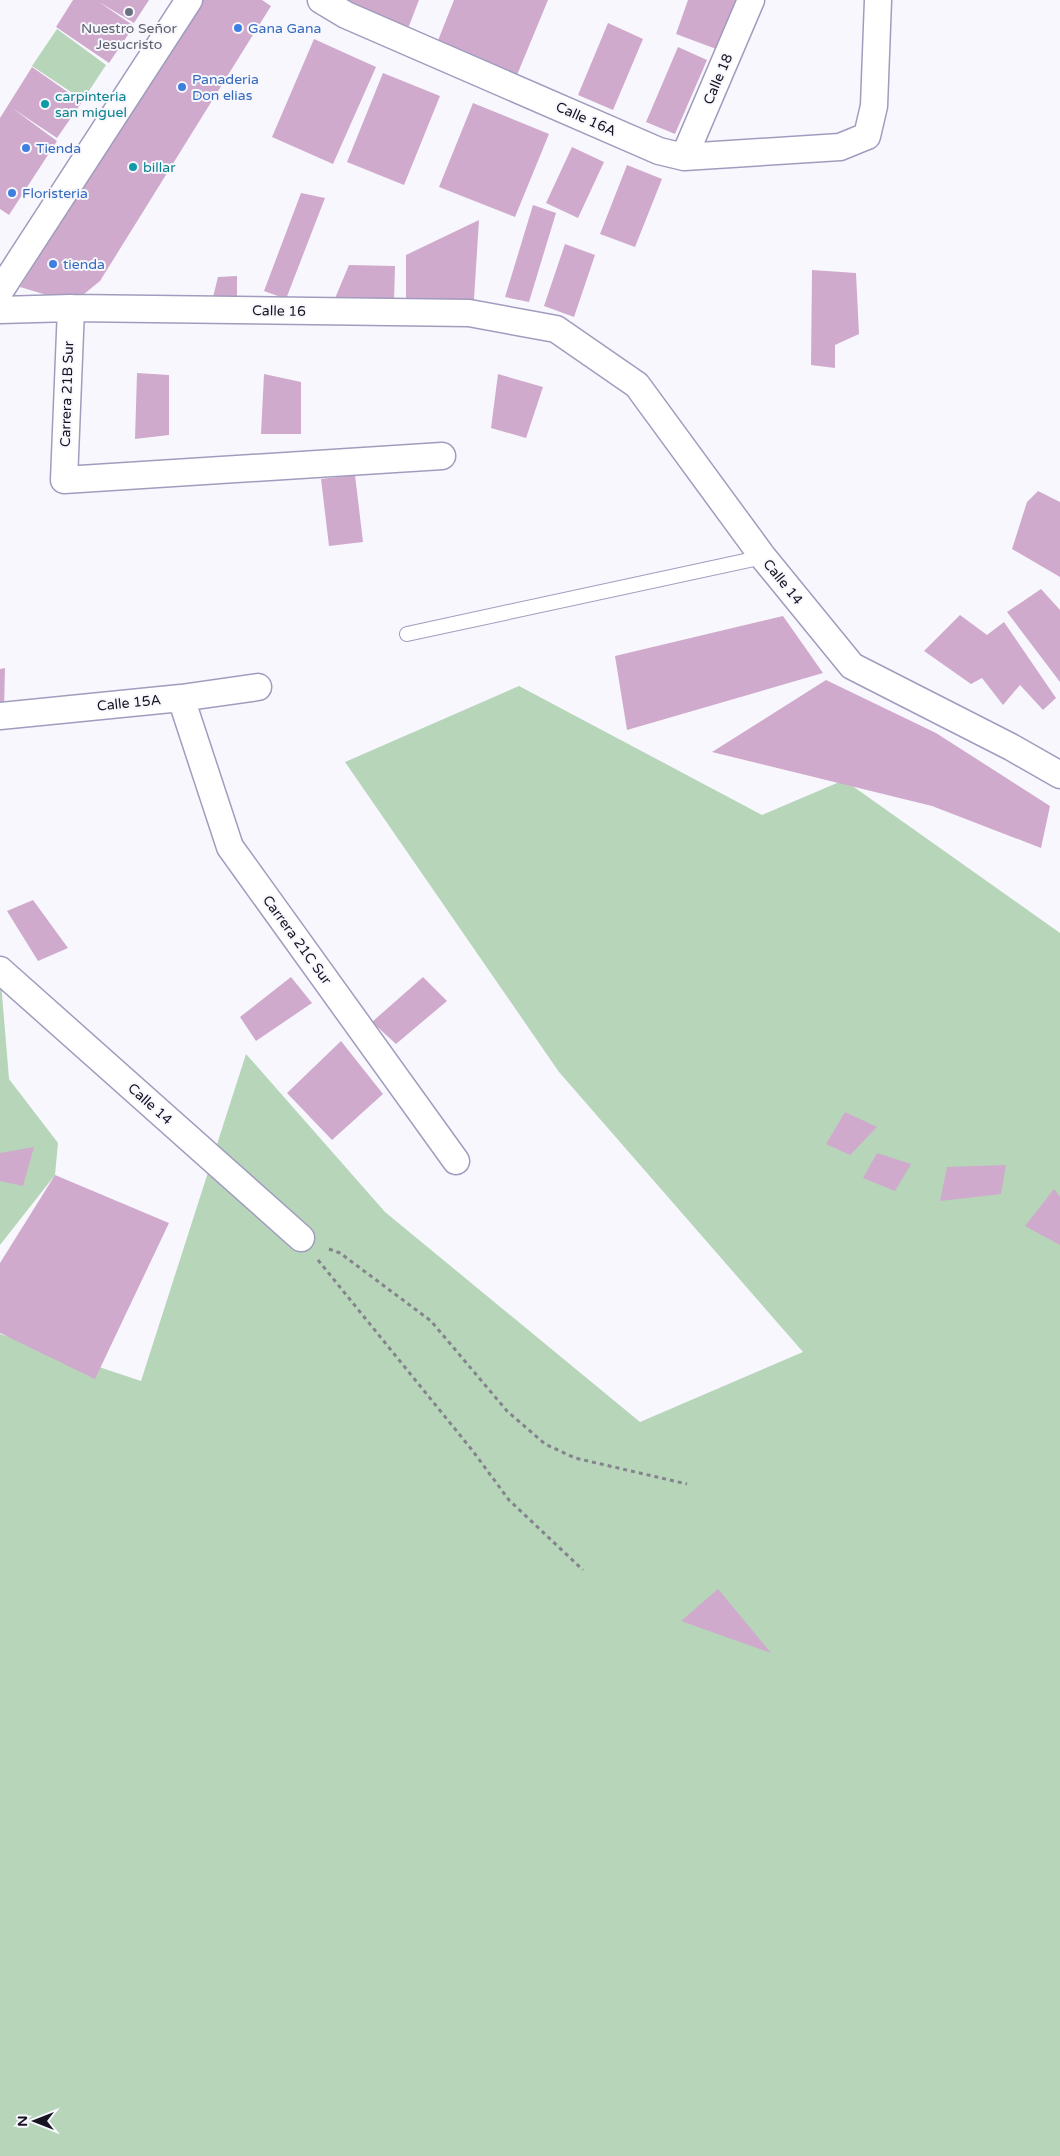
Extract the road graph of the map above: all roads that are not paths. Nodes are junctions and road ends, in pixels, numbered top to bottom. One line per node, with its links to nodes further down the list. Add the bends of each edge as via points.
1 (189, 0): 6 (street)
2 (321, 0): 5 (street, Calle 16A, via 346,15 659,151)
3 (751, 0): 5 (street, Calle 18)
4 (878, 0): 5 (street, Calle 16A, via 874,106 867,136 840,147)
5 (684, 157)
6 (0, 291)
7 (71, 308): 8 (street, Calle 16); 9 (street, Calle 16, via 469,313); 10 (street, Carrera 21B Sur, via 64,480)
8 (0, 310)
9 (556, 329): 11 (street, Calle 14, via 637,385)
10 (442, 456)
11 (763, 557): 12 (lane); 16 (street, Calle 14, via 852,666)
12 (406, 634)
13 (258, 687): 14 (street, Calle 15A)
14 (181, 698): 15 (street, Calle 15A); 18 (street, Carrera 21C Sur, via 230,847)
15 (0, 716)
16 (1060, 775)
17 (0, 970): 19 (street, Calle 14)
18 (456, 1161)
19 (301, 1238)

